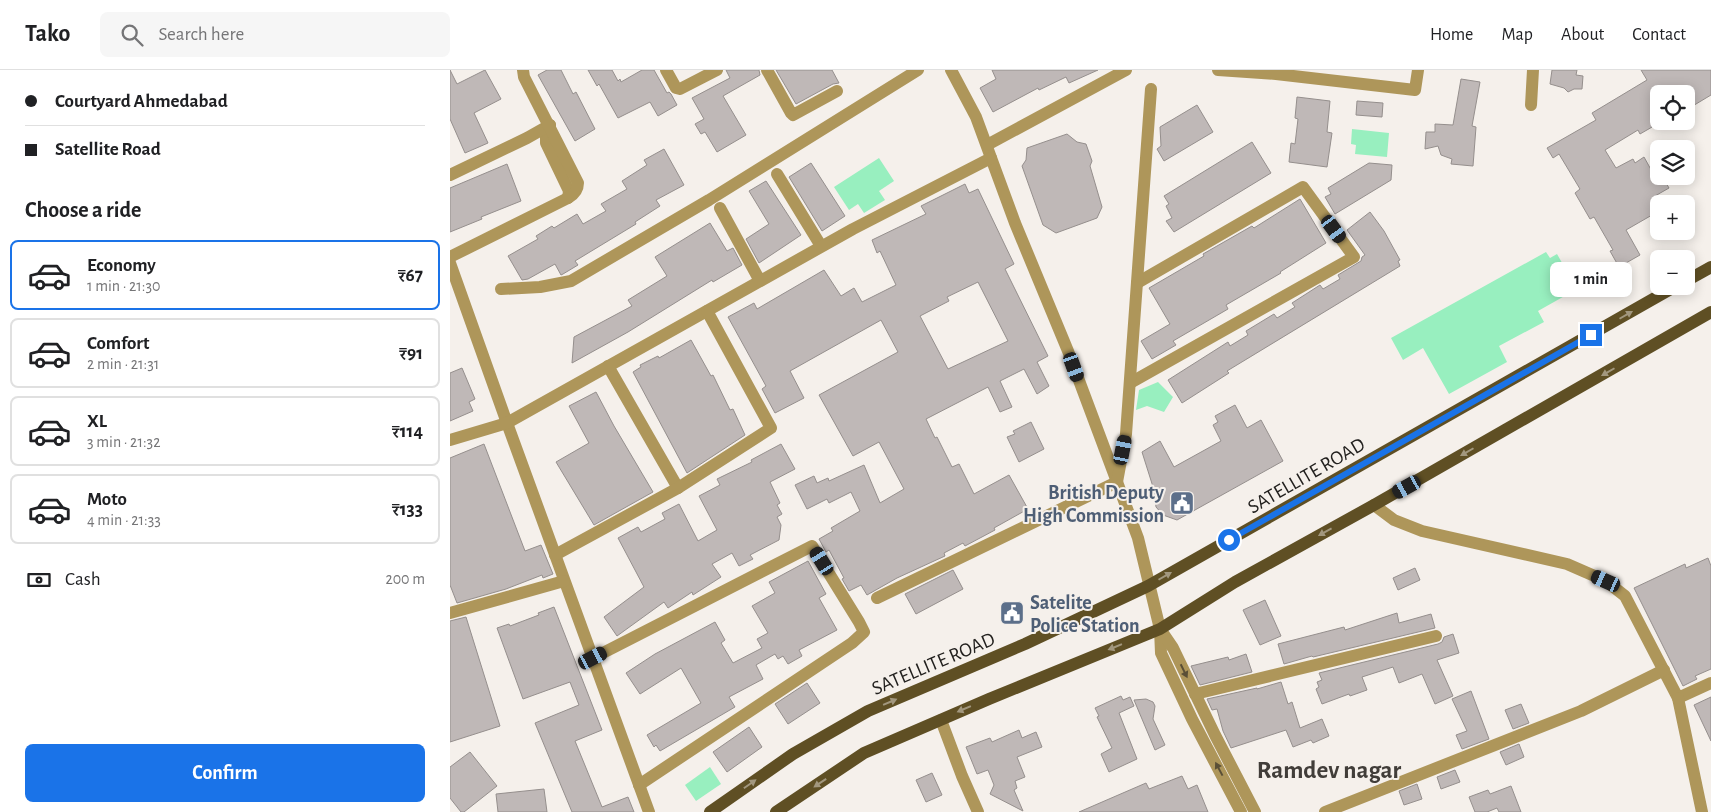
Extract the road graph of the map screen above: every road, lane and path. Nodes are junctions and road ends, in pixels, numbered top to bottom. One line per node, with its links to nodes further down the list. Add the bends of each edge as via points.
1 (523, 70): 15 (street)
2 (666, 70): 3 (street, via 676,88 680,89)
3 (717, 70)
4 (767, 70): 13 (street, via 793,115)
5 (918, 70): 28 (street, via 571,281)
6 (951, 70): 16 (street)
7 (1126, 70): 11 (street)
8 (1218, 70): 9 (street, via 1415,90)
9 (1418, 70)
10 (1533, 70): 14 (street)
11 (1112, 74): 16 (street)
12 (1151, 89): 27 (street)
13 (837, 91)
14 (1531, 105)
15 (550, 125): 19 (street); 22 (street, via 578,183 574,194)
16 (987, 145): 17 (street)
17 (992, 158): 21 (street); 36 (street)
18 (777, 174): 21 (street)
19 (450, 175)
20 (720, 208): 26 (street)
21 (822, 246): 26 (street)
22 (450, 257)
23 (450, 263): 34 (street)
24 (1711, 267): 25 (main road)
25 (1695, 276)
26 (760, 281): 30 (street)
27 (1138, 283): 33 (street); 33 (street, via 1303,187 1354,257)
28 (501, 289)
29 (1660, 295): 41 (main road, SATELLITE ROAD, one-way to 29)
30 (707, 311): 32 (street); 37 (street, via 771,428)
31 (1711, 312): 38 (main road, one-way to 38)
32 (608, 366): 34 (street); 37 (street)
33 (1130, 382): 36 (street, via 1126,434)
34 (507, 424): 35 (street); 39 (street)
35 (450, 440)
36 (1117, 482): 41 (street, via 1138,538); 42 (street)
37 (678, 488): 39 (street)
38 (1374, 506): 44 (main road, one-way to 44, via 1234,582); 47 (street, via 1394,520 1422,531 1567,564 1606,581 1625,596)
39 (555, 555): 40 (street)
40 (564, 581): 43 (street); 46 (street)
41 (1148, 586): 44 (street); 54 (main road, SATELLITE ROAD, one-way to 41, via 792,754 868,711 1025,644)
42 (877, 598)
43 (450, 612)
44 (1160, 629): 49 (street, one-way to 49); 51 (main road, one-way to 51); 57 (street, one-way to 44, via 1161,653)
45 (1436, 636): 49 (street)
46 (593, 658): 52 (street); 52 (street, via 812,546 864,632)
47 (1664, 670): 50 (street); 59 (street, via 1581,711)
48 (1711, 683): 50 (street)
49 (1195, 694): 58 (street)
50 (1678, 698): 60 (street)
51 (941, 720): 55 (main road, one-way to 55, via 864,753); 56 (street)
52 (639, 785): 53 (street)
53 (649, 812)
54 (710, 812)
55 (776, 812)
56 (978, 812)
57 (1241, 812)
58 (1255, 812)
59 (1325, 812)
60 (1702, 812)

